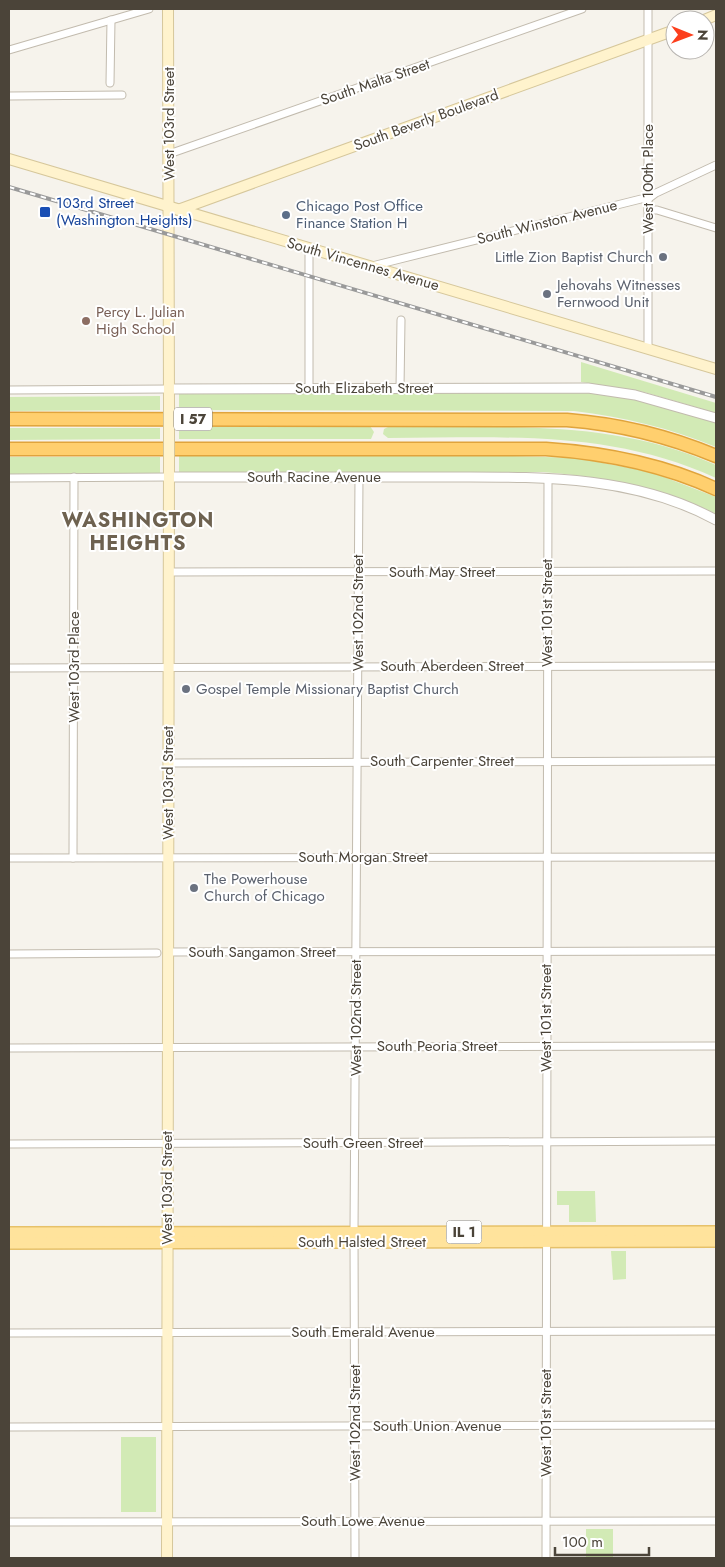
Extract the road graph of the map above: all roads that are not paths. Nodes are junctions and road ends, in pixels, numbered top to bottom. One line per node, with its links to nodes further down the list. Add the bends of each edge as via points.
1 (149, 9): 5 (street)
2 (168, 9): 12 (main road, West 103rd Street)
3 (582, 9): 12 (street, South Malta Street)
4 (648, 9): 7 (street, West 100th Place)
5 (111, 20): 8 (street); 9 (street)
6 (665, 34): 7 (main road, South Beverly Boulevard)
7 (648, 40): 15 (street, West 100th Place); 16 (main road, South Beverly Boulevard)
8 (9, 50)
9 (110, 95): 10 (street); 11 (street)
10 (122, 95)
11 (9, 96)
12 (169, 154): 16 (main road, West 103rd Street)
13 (9, 159): 16 (main road, South Vincennes Avenue)
14 (716, 165): 15 (street, South Winston Avenue)
15 (648, 199): 17 (street, West 100th Place); 20 (street, South Winston Avenue)
16 (174, 209): 19 (main road, South Vincennes Avenue); 25 (main road, West 103rd Street)
17 (648, 210): 18 (street); 22 (street, West 100th Place)
18 (716, 228)
19 (309, 248): 20 (main road, South Vincennes Avenue); 26 (street)
20 (371, 266): 22 (main road, South Vincennes Avenue)
21 (401, 320): 24 (street)
22 (648, 348): 23 (main road, South Vincennes Avenue)
23 (716, 369)
24 (400, 388): 26 (street, South Elizabeth Street); 28 (street, South Elizabeth Street, via 588,388 635,395)
25 (168, 389): 26 (street, South Elizabeth Street); 27 (street, South Elizabeth Street); 33 (main road, West 103rd Street, bridge)
26 (309, 389)
27 (9, 390)
28 (716, 418)
29 (9, 420): 31 (highway, I 57, via 567,420 635,429)
30 (9, 449): 37 (highway, I 57, via 546,448 655,465)
31 (716, 456)
32 (74, 477): 33 (street, South Racine Avenue); 35 (street, South Racine Avenue); 47 (street, West 103rd Place)
33 (169, 477): 34 (street, South Racine Avenue); 40 (main road, West 103rd Street)
34 (359, 477): 36 (street, South Racine Avenue); 41 (street, West 102nd Street)
35 (9, 478)
36 (548, 478): 38 (street, South Racine Avenue, via 619,486 674,501); 42 (street, West 101st Street)
37 (716, 489)
38 (716, 520)
39 (716, 571): 42 (street, South May Street)
40 (168, 572): 41 (street, South May Street); 48 (main road, West 103rd Street)
41 (358, 572): 42 (street, South May Street); 45 (street, West 102nd Street)
42 (548, 572): 43 (street, West 101st Street)
43 (547, 666): 44 (street, South Aberdeen Street); 45 (street, South Aberdeen Street); 49 (street, West 101st Street)
44 (716, 666)
45 (358, 667): 48 (street, South Aberdeen Street); 51 (street, West 102nd Street)
46 (9, 668): 47 (street, South Aberdeen Street)
47 (74, 668): 48 (street, South Aberdeen Street); 57 (street, West 103rd Place)
48 (168, 668): 52 (main road, West 103rd Street)
49 (547, 761): 50 (street, South Carpenter Street); 51 (street, South Carpenter Street); 55 (street, West 101st Street)
50 (716, 761)
51 (357, 762): 52 (street, South Carpenter Street); 54 (street, West 102nd Street)
52 (168, 763): 58 (main road, West 103rd Street)
53 (716, 856): 55 (street, South Morgan Street)
54 (356, 857): 55 (street, South Morgan Street); 58 (street, South Morgan Street); 61 (street, West 102nd Street)
55 (547, 857): 59 (street, West 101st Street)
56 (9, 858): 57 (street, South Morgan Street)
57 (73, 858): 58 (street, South Morgan Street)
58 (168, 858): 62 (main road, West 103rd Street)
59 (546, 951): 60 (street, South Sangamon Street); 61 (street, South Sangamon Street); 65 (street, West 101st Street)
60 (716, 951)
61 (356, 952): 62 (street, South Sangamon Street); 64 (street, West 102nd Street)
62 (163, 953): 63 (street, South Sangamon Street); 67 (main road, West 103rd Street)
63 (9, 954)
64 (356, 1046): 65 (street, South Peoria Street); 67 (street, South Peoria Street); 72 (street, West 102nd Street)
65 (546, 1046): 66 (street, South Peoria Street); 70 (street, West 101st Street)
66 (716, 1046)
67 (168, 1047): 68 (street, South Peoria Street); 71 (main road, West 103rd Street)
68 (9, 1048)
69 (716, 1141): 70 (street, South Green Street)
70 (546, 1142): 72 (street, South Green Street); 77 (street, West 101st Street)
71 (168, 1143): 72 (street, South Green Street); 73 (street, South Green Street); 78 (main road, West 103rd Street)
72 (355, 1143): 76 (street, West 102nd Street)
73 (9, 1144)
74 (716, 1232): 77 (main road, South Halsted Street / IL 1)
75 (9, 1234): 78 (main road, South Halsted Street / IL 1)
76 (354, 1237): 77 (main road, South Halsted Street / IL 1); 78 (main road, South Halsted Street / IL 1); 85 (street, West 102nd Street)
77 (546, 1237): 79 (main road, South Halsted Street / IL 1); 81 (street, West 101st Street)
78 (167, 1238): 80 (main road, South Halsted Street / IL 1); 84 (main road, West 103rd Street)
79 (716, 1241)
80 (9, 1243)
81 (546, 1331): 82 (street, South Emerald Avenue); 85 (street, South Emerald Avenue); 88 (street, West 101st Street)
82 (716, 1331)
83 (9, 1332): 84 (street, South Emerald Avenue)
84 (167, 1332): 85 (street, South Emerald Avenue); 90 (main road, West 103rd Street)
85 (355, 1332): 87 (street, West 102nd Street)
86 (716, 1425): 88 (street, South Union Avenue)
87 (355, 1426): 88 (street, South Union Avenue); 90 (street, South Union Avenue); 95 (street, West 102nd Street)
88 (546, 1426): 91 (street, West 101st Street)
89 (9, 1427): 90 (street, South Union Avenue)
90 (167, 1427): 94 (main road, West 103rd Street)
91 (546, 1521): 92 (street, South Lowe Avenue); 95 (street, South Lowe Avenue); 98 (street, West 101st Street)
92 (716, 1521)
93 (9, 1522): 94 (street, South Lowe Avenue)
94 (167, 1522): 95 (street, South Lowe Avenue); 96 (main road, West 103rd Street)
95 (355, 1522): 97 (street, West 102nd Street)
96 (167, 1558)
97 (355, 1558)
98 (546, 1558)

